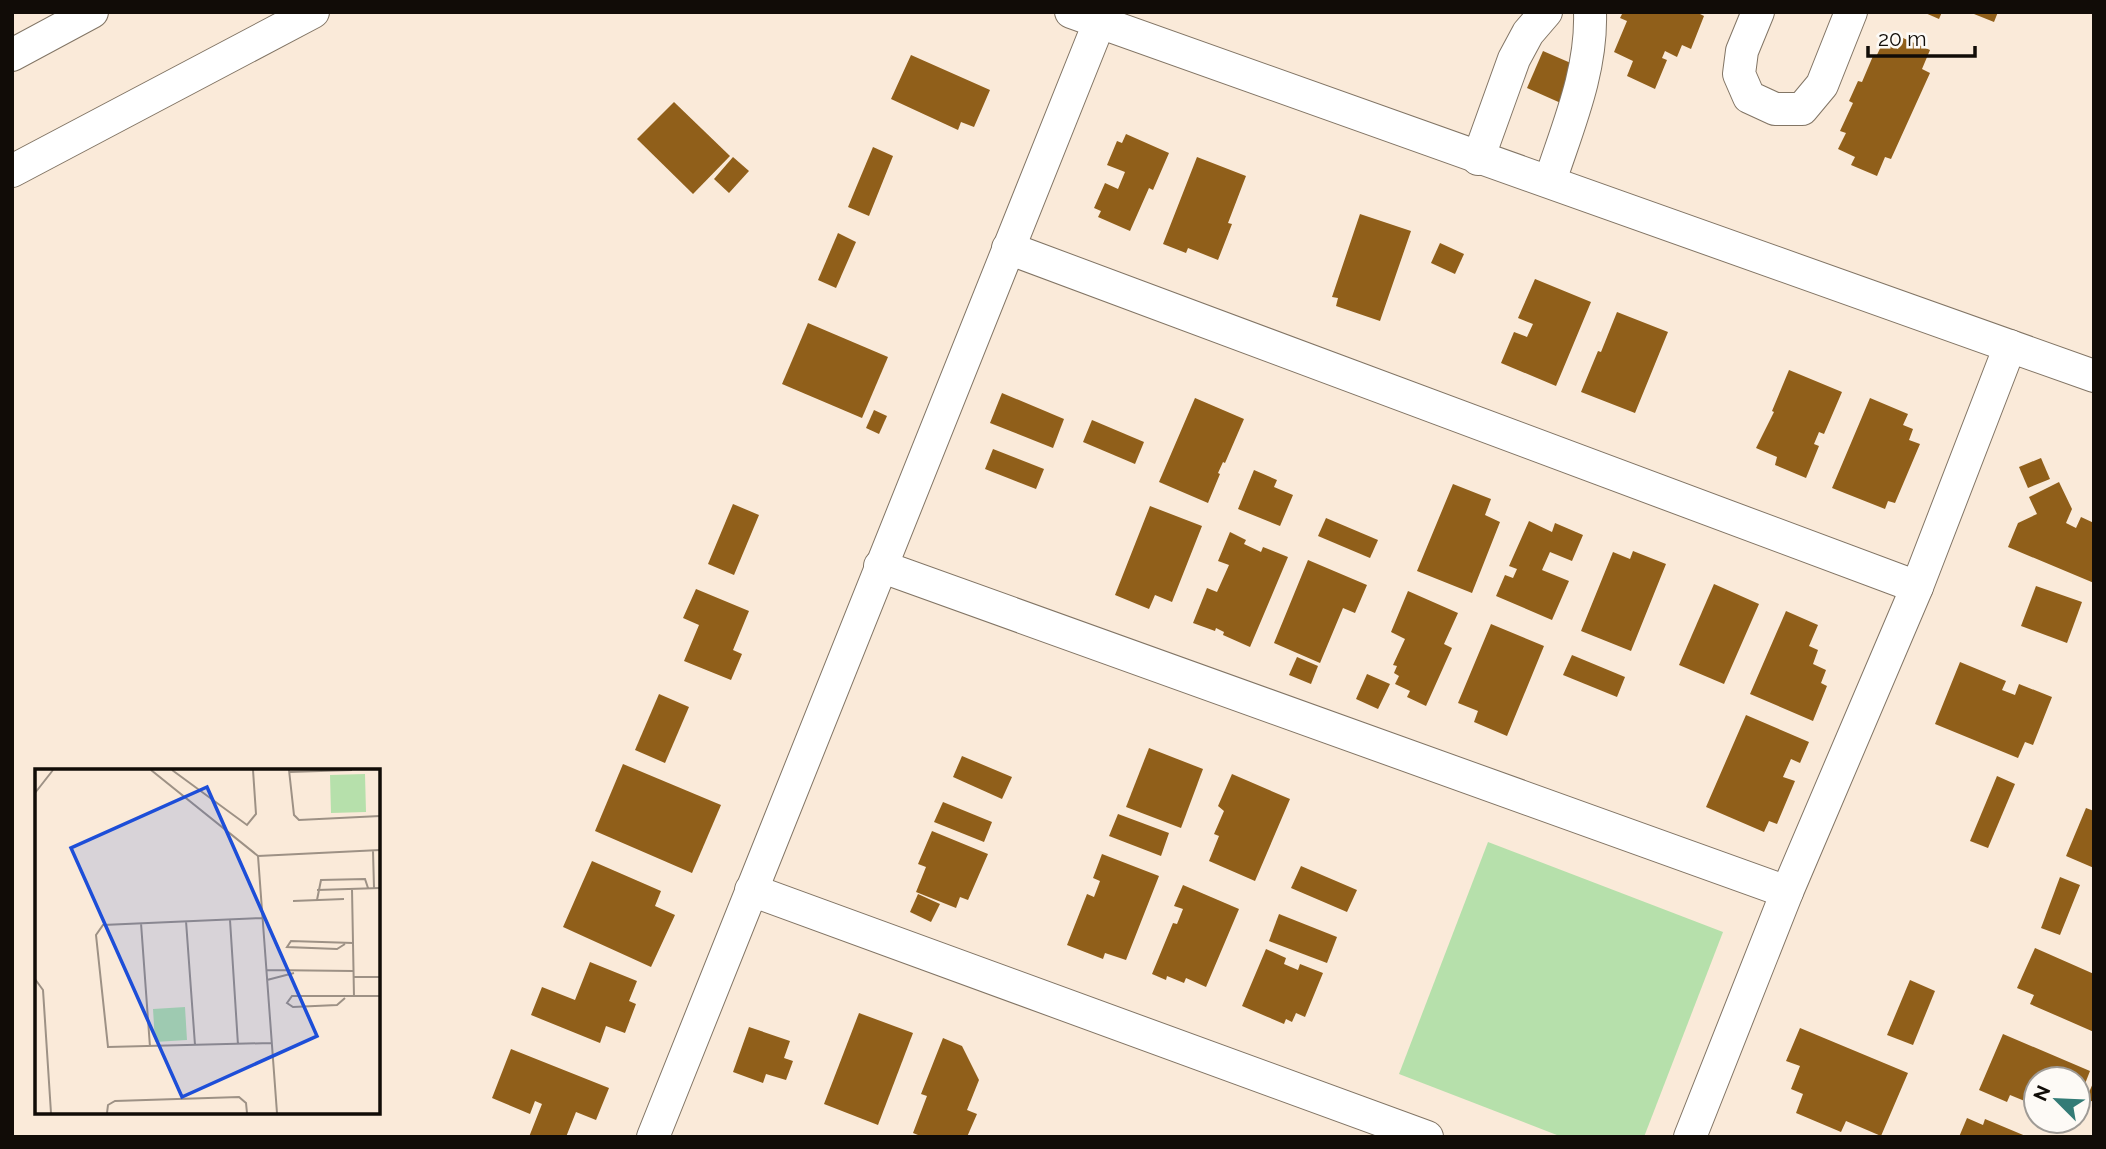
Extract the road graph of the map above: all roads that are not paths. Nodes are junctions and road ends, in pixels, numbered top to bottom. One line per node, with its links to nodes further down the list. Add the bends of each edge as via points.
1 (92, 12): 8 (street)
2 (313, 12): 10 (street)
3 (1546, 12): 9 (street, via 1514,59)
4 (1590, 12): 11 (street, via 1590,47 1582,83)
5 (1758, 12): 6 (street, via 1742,51 1739,75 1749,97 1775,109 1802,109 1822,85)
6 (1851, 12)
7 (1085, 17): 9 (street); 12 (street)
8 (12, 55)
9 (1478, 159): 11 (street)
10 (14, 167)
11 (1550, 181): 13 (street)
12 (1008, 248): 15 (street); 16 (street)
13 (2010, 346): 14 (street); 16 (street)
14 (2094, 376)
15 (880, 566): 17 (street); 18 (street)
16 (1917, 587): 18 (street)
17 (751, 890): 19 (street); 20 (street)
18 (1787, 892): 21 (street)
19 (653, 1137)
20 (1427, 1137)
21 (1690, 1137)

